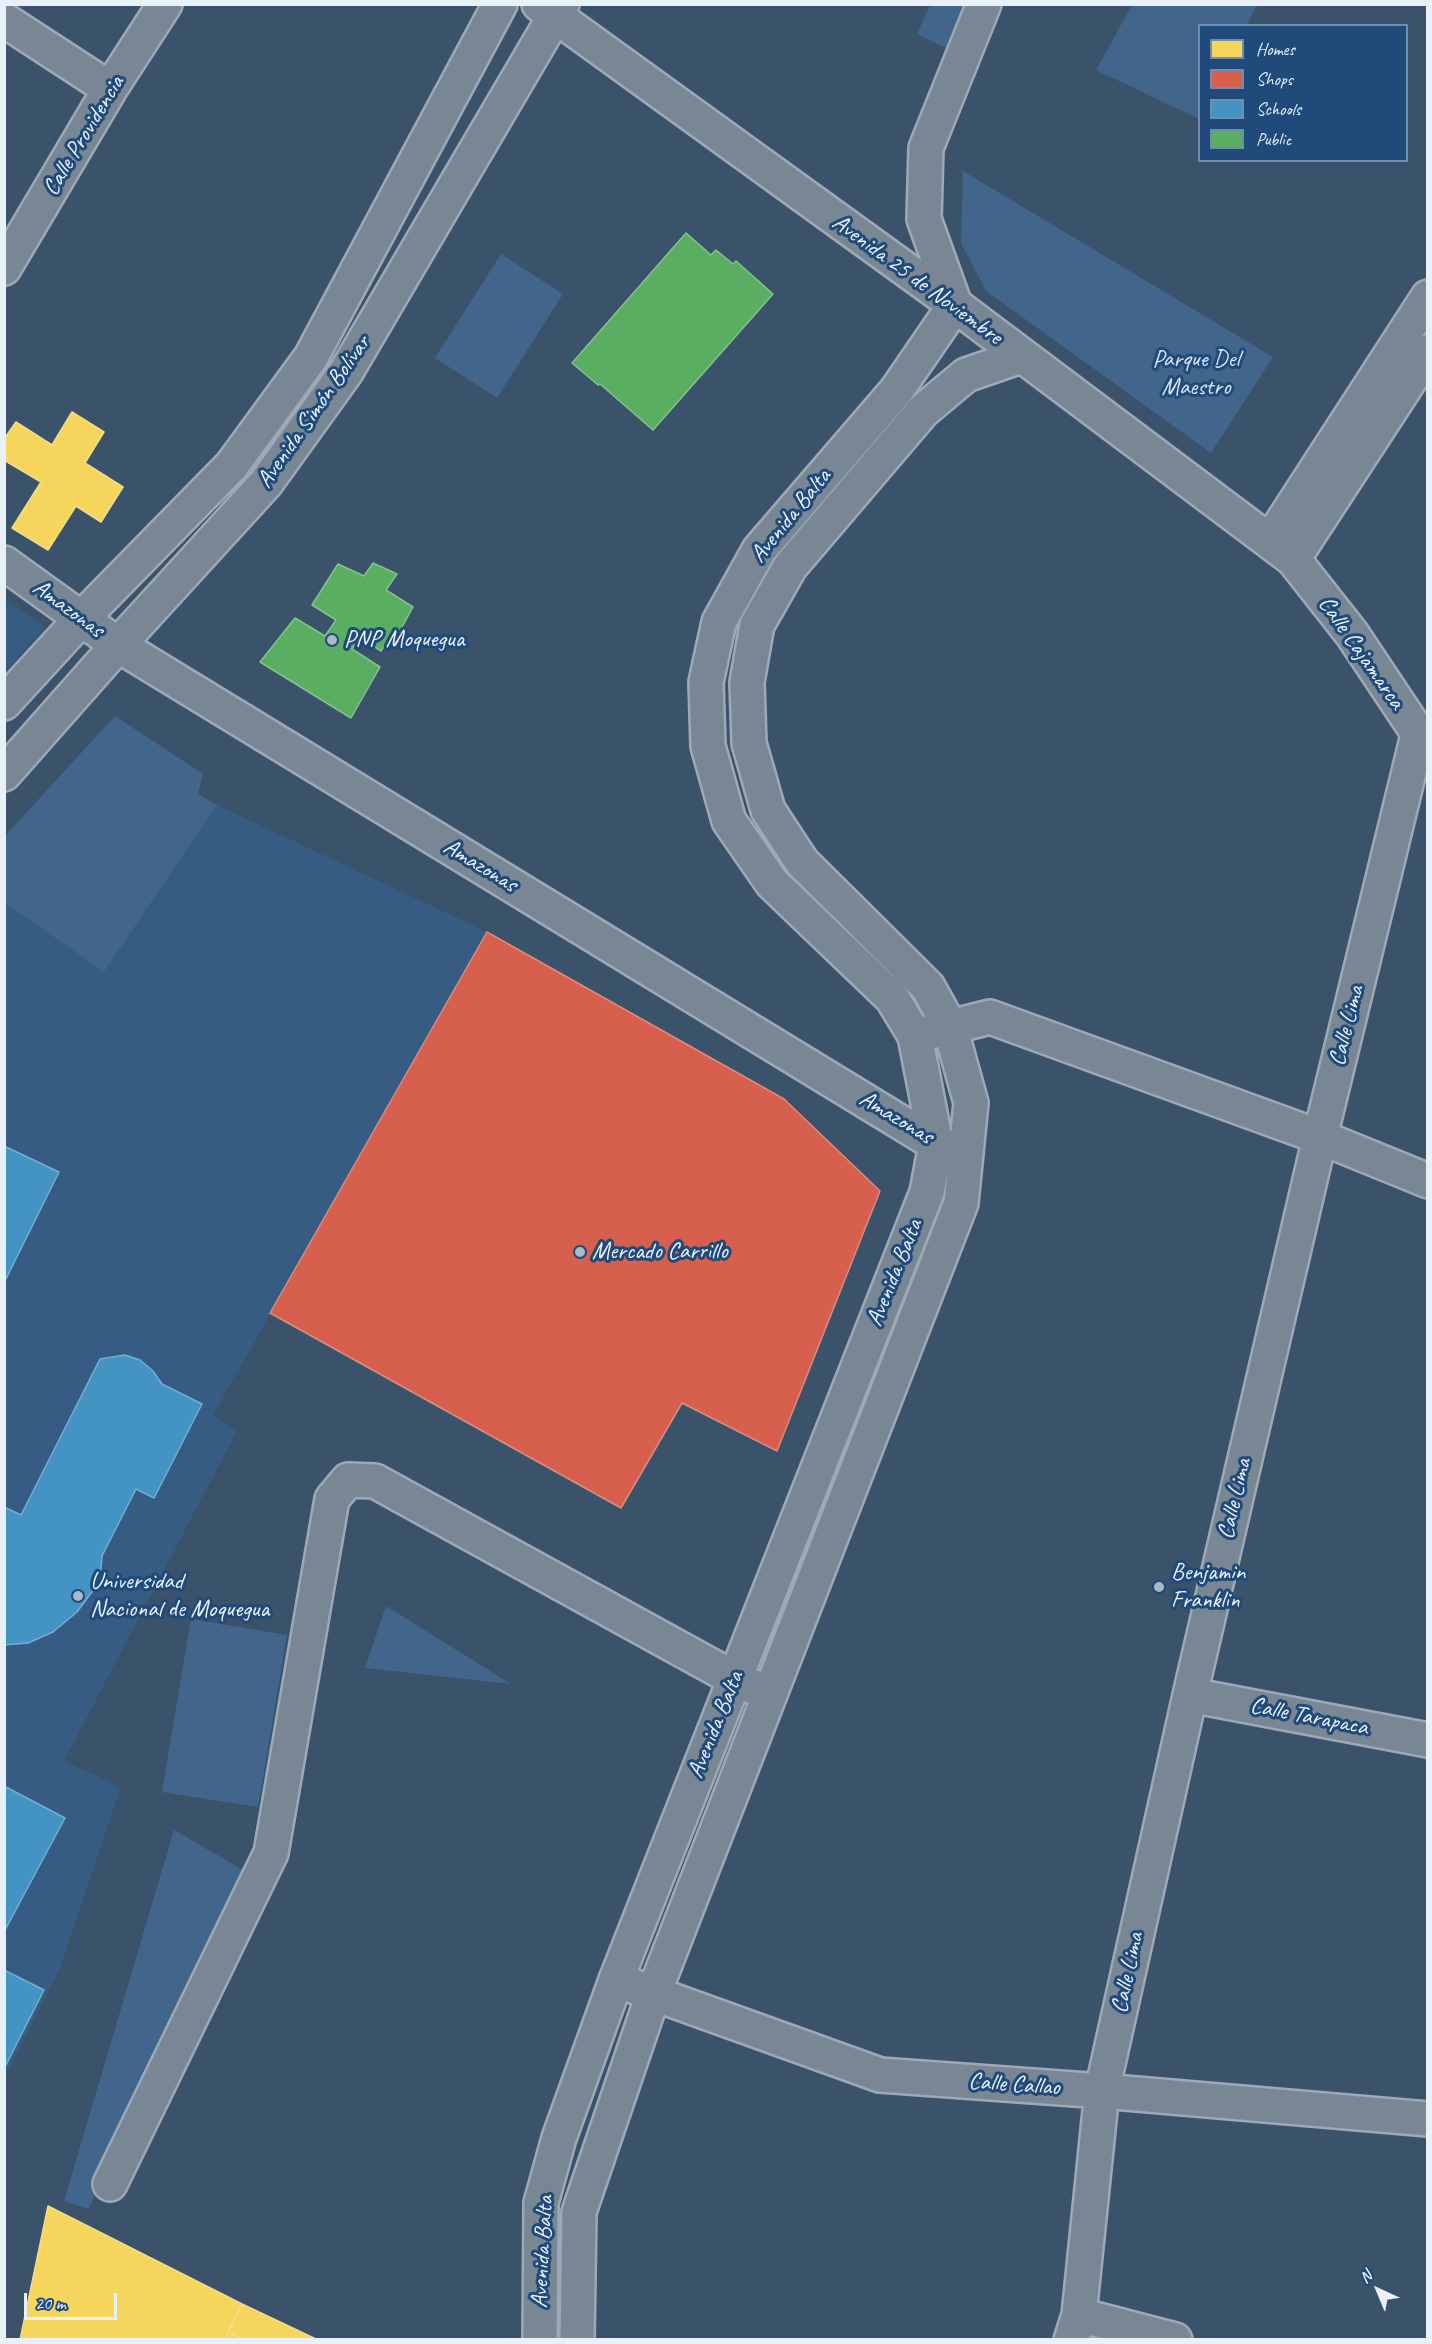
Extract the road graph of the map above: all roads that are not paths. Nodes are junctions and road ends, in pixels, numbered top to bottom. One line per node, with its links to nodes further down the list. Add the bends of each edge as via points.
1 (165, 4): 6 (main road, Calle Providencia)
2 (500, 4): 14 (main road, Avenida Simón Bolívar, via 310,357 232,465)
3 (984, 4): 9 (main road, via 926,148 924,219)
4 (552, 9): 9 (main road, Avenida 25 de Noviembre); 15 (main road, Avenida Simón Bolívar, via 346,372 266,483)
5 (4, 20): 6 (main road)
6 (110, 89): 7 (main road, Calle Providencia)
7 (4, 268)
8 (1428, 297): 12 (main road)
9 (955, 305): 11 (main road, Avenida 25 de Noviembre); 20 (main road, Avenida Balta, via 896,391 759,550 719,622 706,681 708,746 729,821 772,883 892,998)
10 (1428, 352): 12 (main road)
11 (1021, 356): 12 (main road, Avenida 25 de Noviembre); 19 (main road, Avenida Balta, via 966,375 923,411 790,567 757,625 747,682 749,743 768,810 802,862 928,987)
12 (1281, 550): 17 (main road, Calle Cajamarca, via 1352,634)
13 (4, 562): 14 (main road, Amazonas)
14 (81, 618): 15 (main road, Amazonas); 16 (main road, Avenida Simón Bolívar)
15 (118, 645): 18 (main road, Avenida Simón Bolívar); 22 (main road, Amazonas)
16 (4, 704)
17 (1423, 742): 21 (main road, Calle Lima)
18 (4, 774)
19 (950, 1027): 20 (main road); 21 (main road, via 990,1017); 22 (main road, Avenida Balta, via 971,1103)
20 (915, 1036): 22 (main road, Avenida Balta)
21 (1320, 1137): 23 (main road); 26 (main road, Calle Lima)
22 (951, 1148): 24 (main road, Avenida Balta, via 927,1192); 25 (main road, Avenida Balta, via 961,1203)
23 (1428, 1181)
24 (735, 1679): 25 (main road); 28 (main road, Avenida Balta); 32 (main road, via 375,1481 348,1480 332,1499 271,1853)
25 (770, 1694): 29 (main road, Avenida Balta)
26 (1190, 1695): 27 (main road, Calle Tarapaca); 30 (main road, Calle Lima)
27 (1428, 1740)
28 (616, 1980): 29 (main road, Calle Callao); 34 (main road, Avenida Balta, via 559,2138 541,2203)
29 (653, 1995): 30 (main road, Calle Callao, via 880,2075); 35 (main road, Avenida Balta, via 579,2212)
30 (1102, 2091): 31 (main road, Calle Callao); 33 (main road, Calle Lima)
31 (1428, 2119)
32 (110, 2184)
33 (1075, 2327): 36 (main road)
34 (540, 2340)
35 (577, 2340)
36 (1175, 2340)

